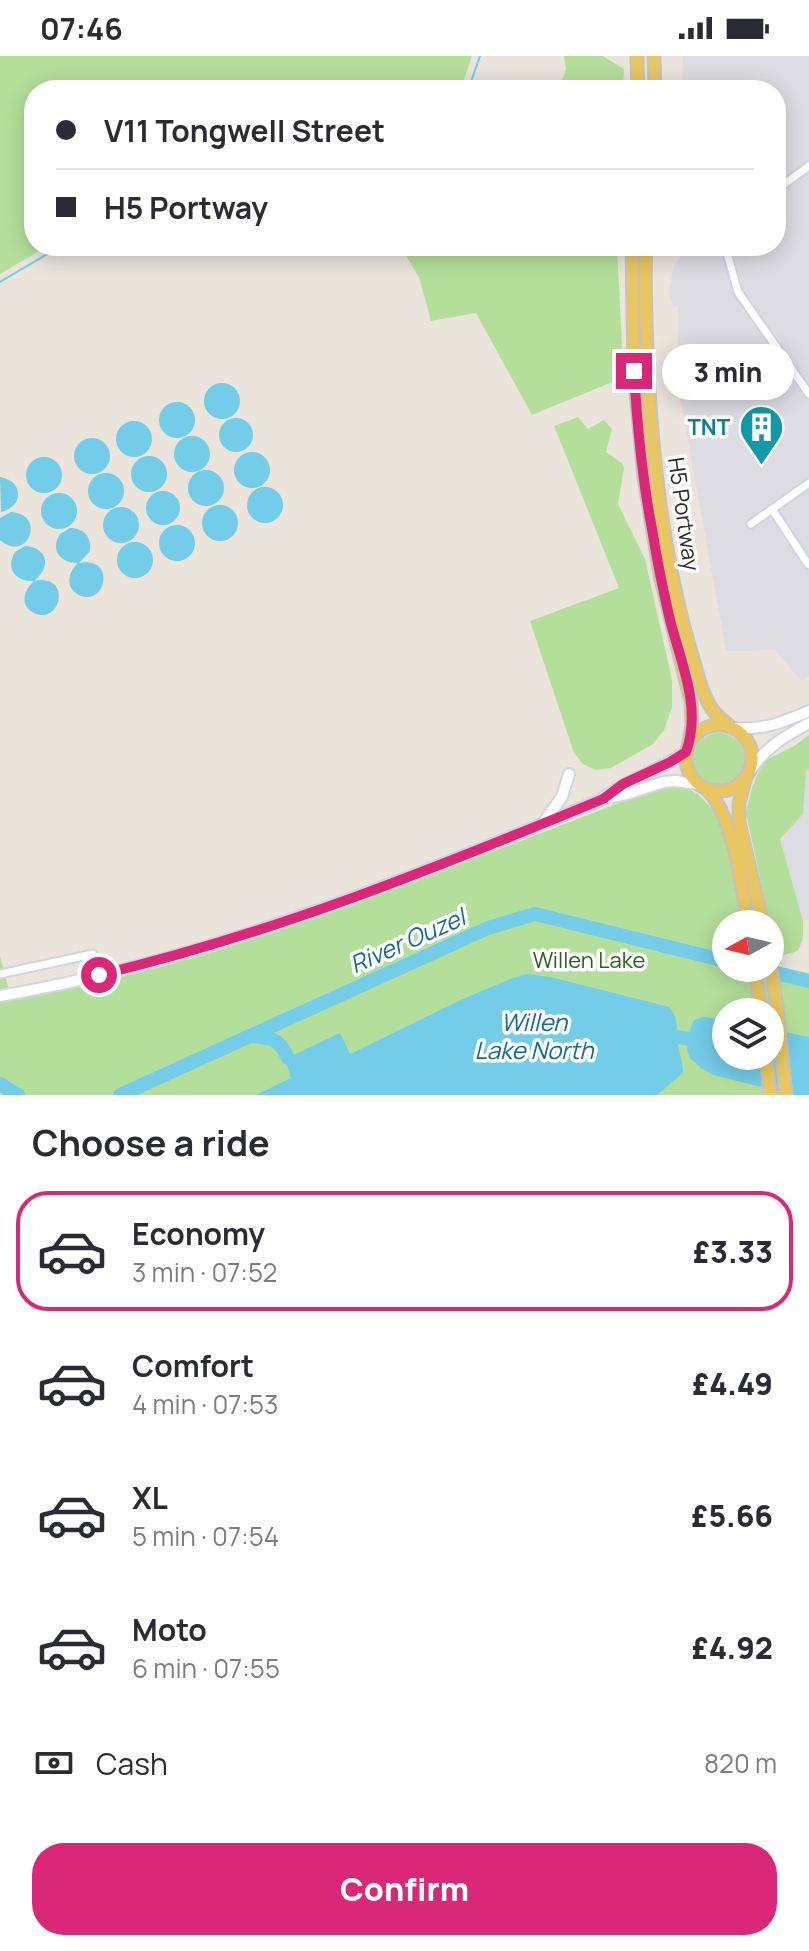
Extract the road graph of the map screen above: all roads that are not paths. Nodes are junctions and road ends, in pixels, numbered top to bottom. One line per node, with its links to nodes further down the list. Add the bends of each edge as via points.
1 (637, 56): 3 (main road)
2 (654, 56): 4 (main road)
3 (638, 80)
4 (655, 80)
5 (809, 166): 6 (street)
6 (786, 183)
7 (632, 256): 20 (main road, H5 Portway, via 634,371 644,477 660,575 691,702)
8 (645, 256): 11 (main road, H5 Portway)
9 (649, 256): 11 (main road)
10 (728, 256): 12 (street, via 738,292)
11 (645, 263): 19 (main road, H5 Portway, via 651,409 667,548 703,690 713,710)
12 (809, 394)
13 (809, 483): 14 (street)
14 (772, 509): 15 (street); 16 (street)
15 (751, 524)
16 (808, 564)
17 (809, 711): 19 (street, via 764,728)
18 (809, 723): 22 (street, via 770,747)
19 (732, 727): 20 (main road, via 700,730); 22 (main road, via 750,745)
20 (688, 747): 23 (main road, via 687,770); 24 (street)
21 (569, 774): 25 (street, via 562,797)
22 (748, 775): 23 (main road, via 727,791); 26 (main road)
23 (702, 787): 24 (street, via 664,782); 26 (main road)
24 (603, 799): 25 (street)
25 (544, 822): 31 (street, via 300,917)
26 (733, 823): 27 (main road)
27 (737, 844): 28 (main road); 29 (main road)
28 (746, 910)
29 (758, 910)
30 (0, 974): 31 (street, via 93,954)
31 (99, 975): 33 (street)
32 (773, 982): 36 (main road)
33 (0, 996)
34 (767, 1070): 35 (main road)
35 (770, 1095)
36 (786, 1095)

